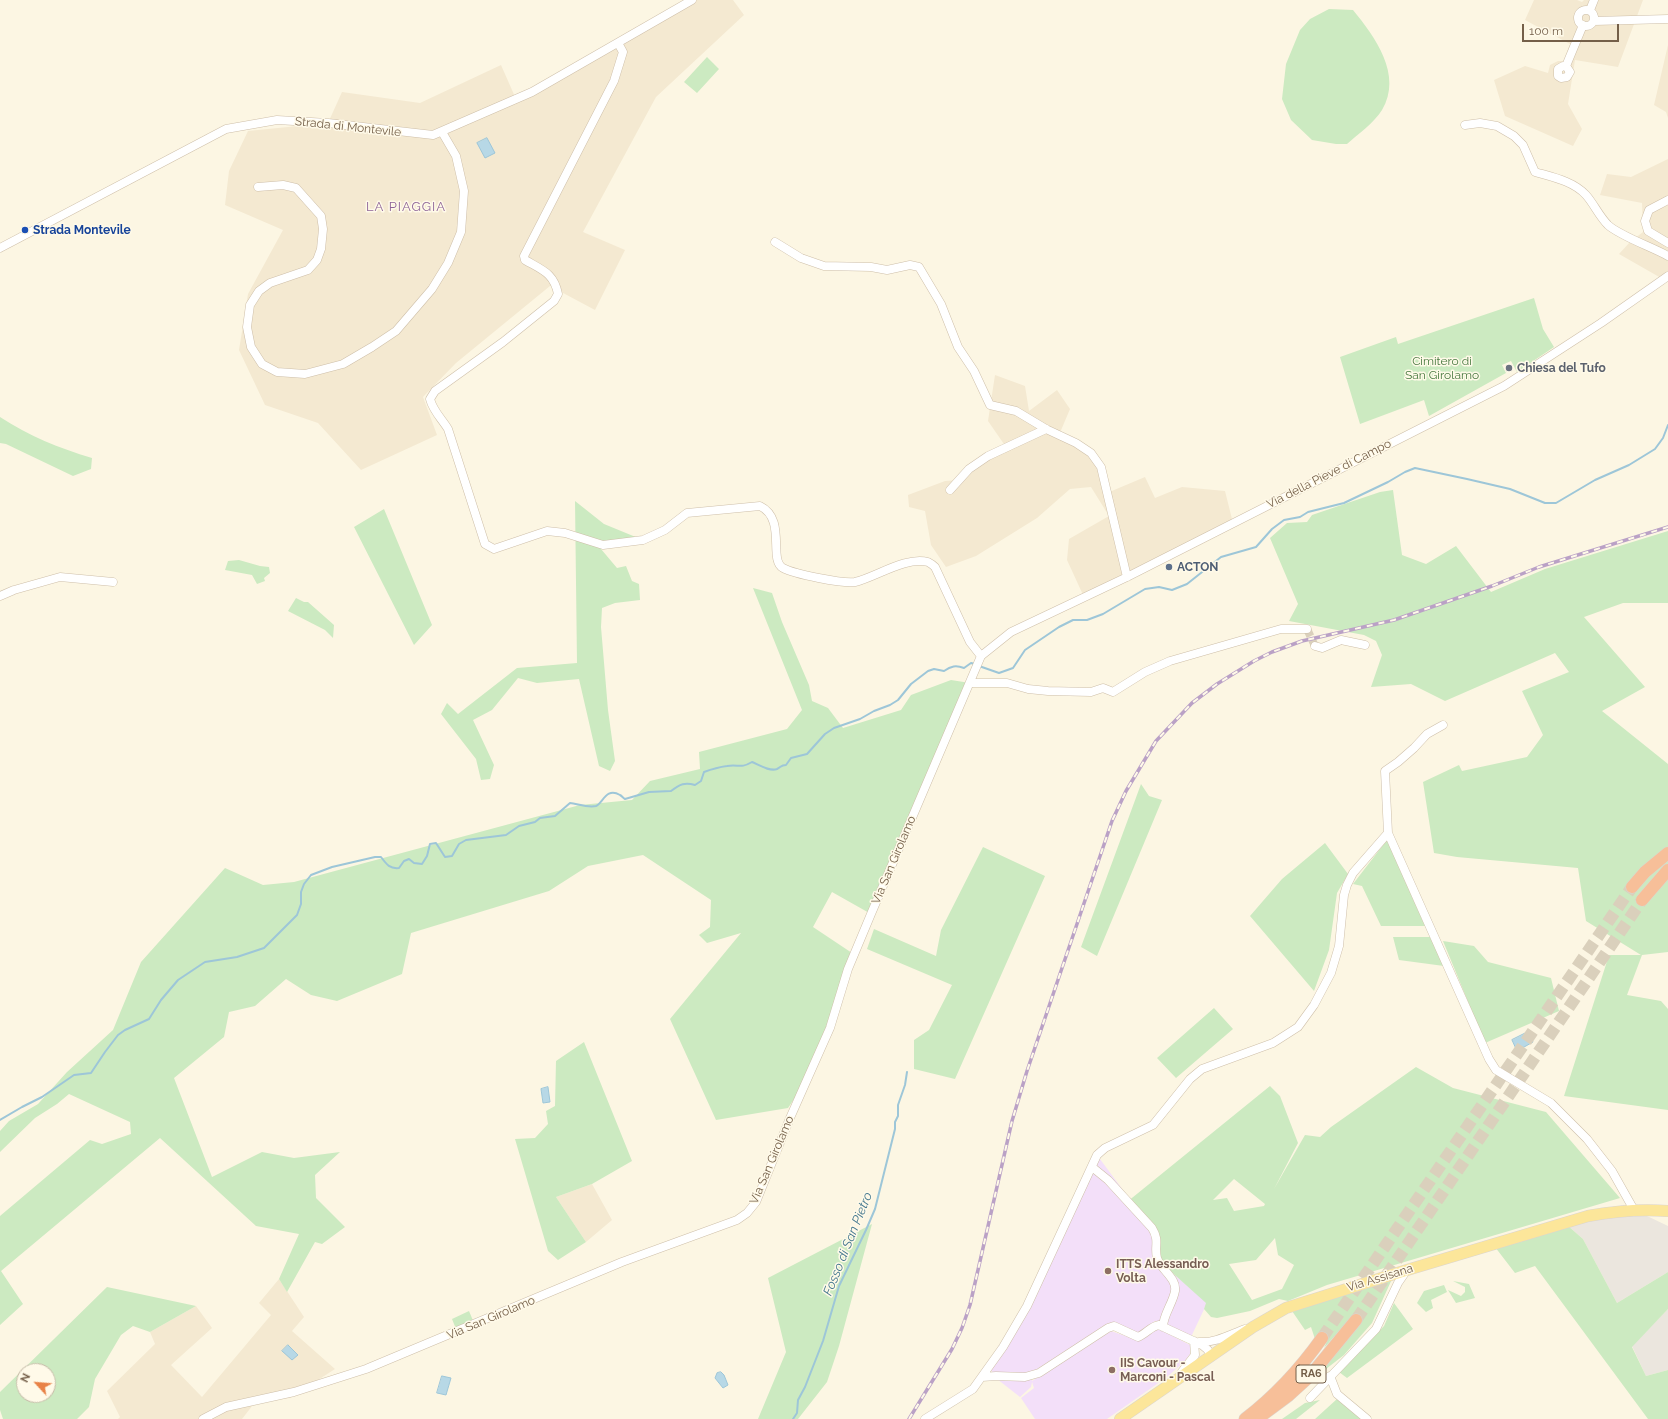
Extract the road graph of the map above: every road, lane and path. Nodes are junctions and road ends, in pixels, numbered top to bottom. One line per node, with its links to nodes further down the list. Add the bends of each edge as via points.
1 (692, 0): 7 (street, Strada di Montevile)
2 (1594, 0): 3 (street)
3 (1590, 10): 5 (street); 6 (street, via 1579,14 1578,18)
4 (1668, 18): 5 (street)
5 (1594, 21): 6 (street)
6 (1583, 25): 8 (street)
7 (618, 43): 10 (street, Strada di Montevile, via 532,92); 26 (street, via 623,52 614,81 524,256 525,260 550,274 558,294 554,301 435,392 430,399 432,407 448,430 485,544 494,549 547,532 565,533 603,545 643,540 664,530 687,513 760,506 772,514 778,561 784,568 833,581 854,582 912,561 928,562 935,567 970,642)
8 (1566, 66)
9 (1464, 125): 16 (street, via 1480,123 1497,126 1514,136 1523,146 1536,172 1580,190 1607,224)
10 (442, 132): 11 (street, via 456,156 464,191 461,232 448,263 432,289 396,331 343,364 305,374 277,372 262,364 251,347 247,327 250,305 259,291 270,283 308,270 317,260 323,229 321,216 296,188 283,185); 15 (street, Strada di Montevile, via 433,135 277,120 226,129)
11 (258, 188)
12 (1668, 200): 14 (street, via 1649,210 1645,221 1648,231)
13 (774, 242): 18 (street, via 801,258 824,266 872,267 887,270 910,265 919,267 941,304 958,347 974,371 990,406 1016,411)
14 (1668, 244)
15 (0, 248)
16 (1668, 256)
17 (1668, 276): 20 (street, Via della Pieve di Campo, via 1582,337 1504,386)
18 (1046, 429): 19 (street, via 988,456 969,469); 20 (street, via 1091,453 1101,467)
19 (950, 490)
20 (1127, 577): 26 (street, Via della Pieve di Campo, via 1011,632)
21 (113, 582): 22 (street, via 60,577)
22 (0, 596)
23 (1307, 629): 27 (street, via 1281,629 1170,661 1145,672 1113,692 1103,688 1090,692 1048,691 1007,683)
24 (1365, 645): 25 (street, via 1341,640 1322,648)
25 (1315, 646)
26 (982, 656): 27 (street, Via San Girolamo)
27 (972, 680): 48 (street, Via San Girolamo, via 848,969 830,1028 756,1202 748,1213 737,1220 622,1262 366,1369 294,1392 226,1407)
28 (1443, 725): 29 (street, via 1427,734 1409,753 1385,770)
29 (1388, 833): 34 (street, via 1347,885 1339,946 1331,973 1314,1005 1298,1027 1273,1043 1202,1069 1190,1079 1153,1125 1105,1148 1098,1155); 35 (street, via 1489,1060 1496,1070 1551,1103 1588,1139 1612,1171)
30 (1668, 853): 32 (highway)
31 (1668, 870): 33 (highway)
32 (1632, 887)
33 (1642, 900)
34 (1092, 1168): 40 (street, via 1108,1180 1157,1236 1157,1259 1176,1289); 45 (street, via 1027,1306)
35 (1634, 1210): 36 (main road, Via Assisana); 37 (main road, Via Assisana, via 1588,1216)
36 (1668, 1211)
37 (1407, 1270): 39 (main road, Via Assisana, via 1286,1308); 44 (street, via 1376,1329)
38 (1356, 1320): 52 (highway, RA6, via 1310,1376)
39 (1253, 1326): 42 (street, via 1219,1340 1207,1343); 43 (main road, Via Assisana)
40 (1163, 1327): 42 (street); 45 (street, via 1154,1325 1138,1337 1114,1326 1039,1373 1025,1377)
41 (1322, 1338): 51 (highway, RA6, via 1292,1377)
42 (1194, 1341): 43 (street, via 1205,1347 1210,1354); 46 (street, via 1195,1354 1191,1362)
43 (1209, 1358): 46 (main road, Via Assisana)
44 (1330, 1376): 47 (street); 53 (street, via 1337,1394)
45 (982, 1377): 49 (street, via 973,1389)
46 (1165, 1388): 50 (main road, Via Assisana)
47 (1310, 1398)
48 (203, 1419)
49 (925, 1419)
50 (1120, 1419)
51 (1245, 1419)
52 (1257, 1419)
53 (1367, 1419)

